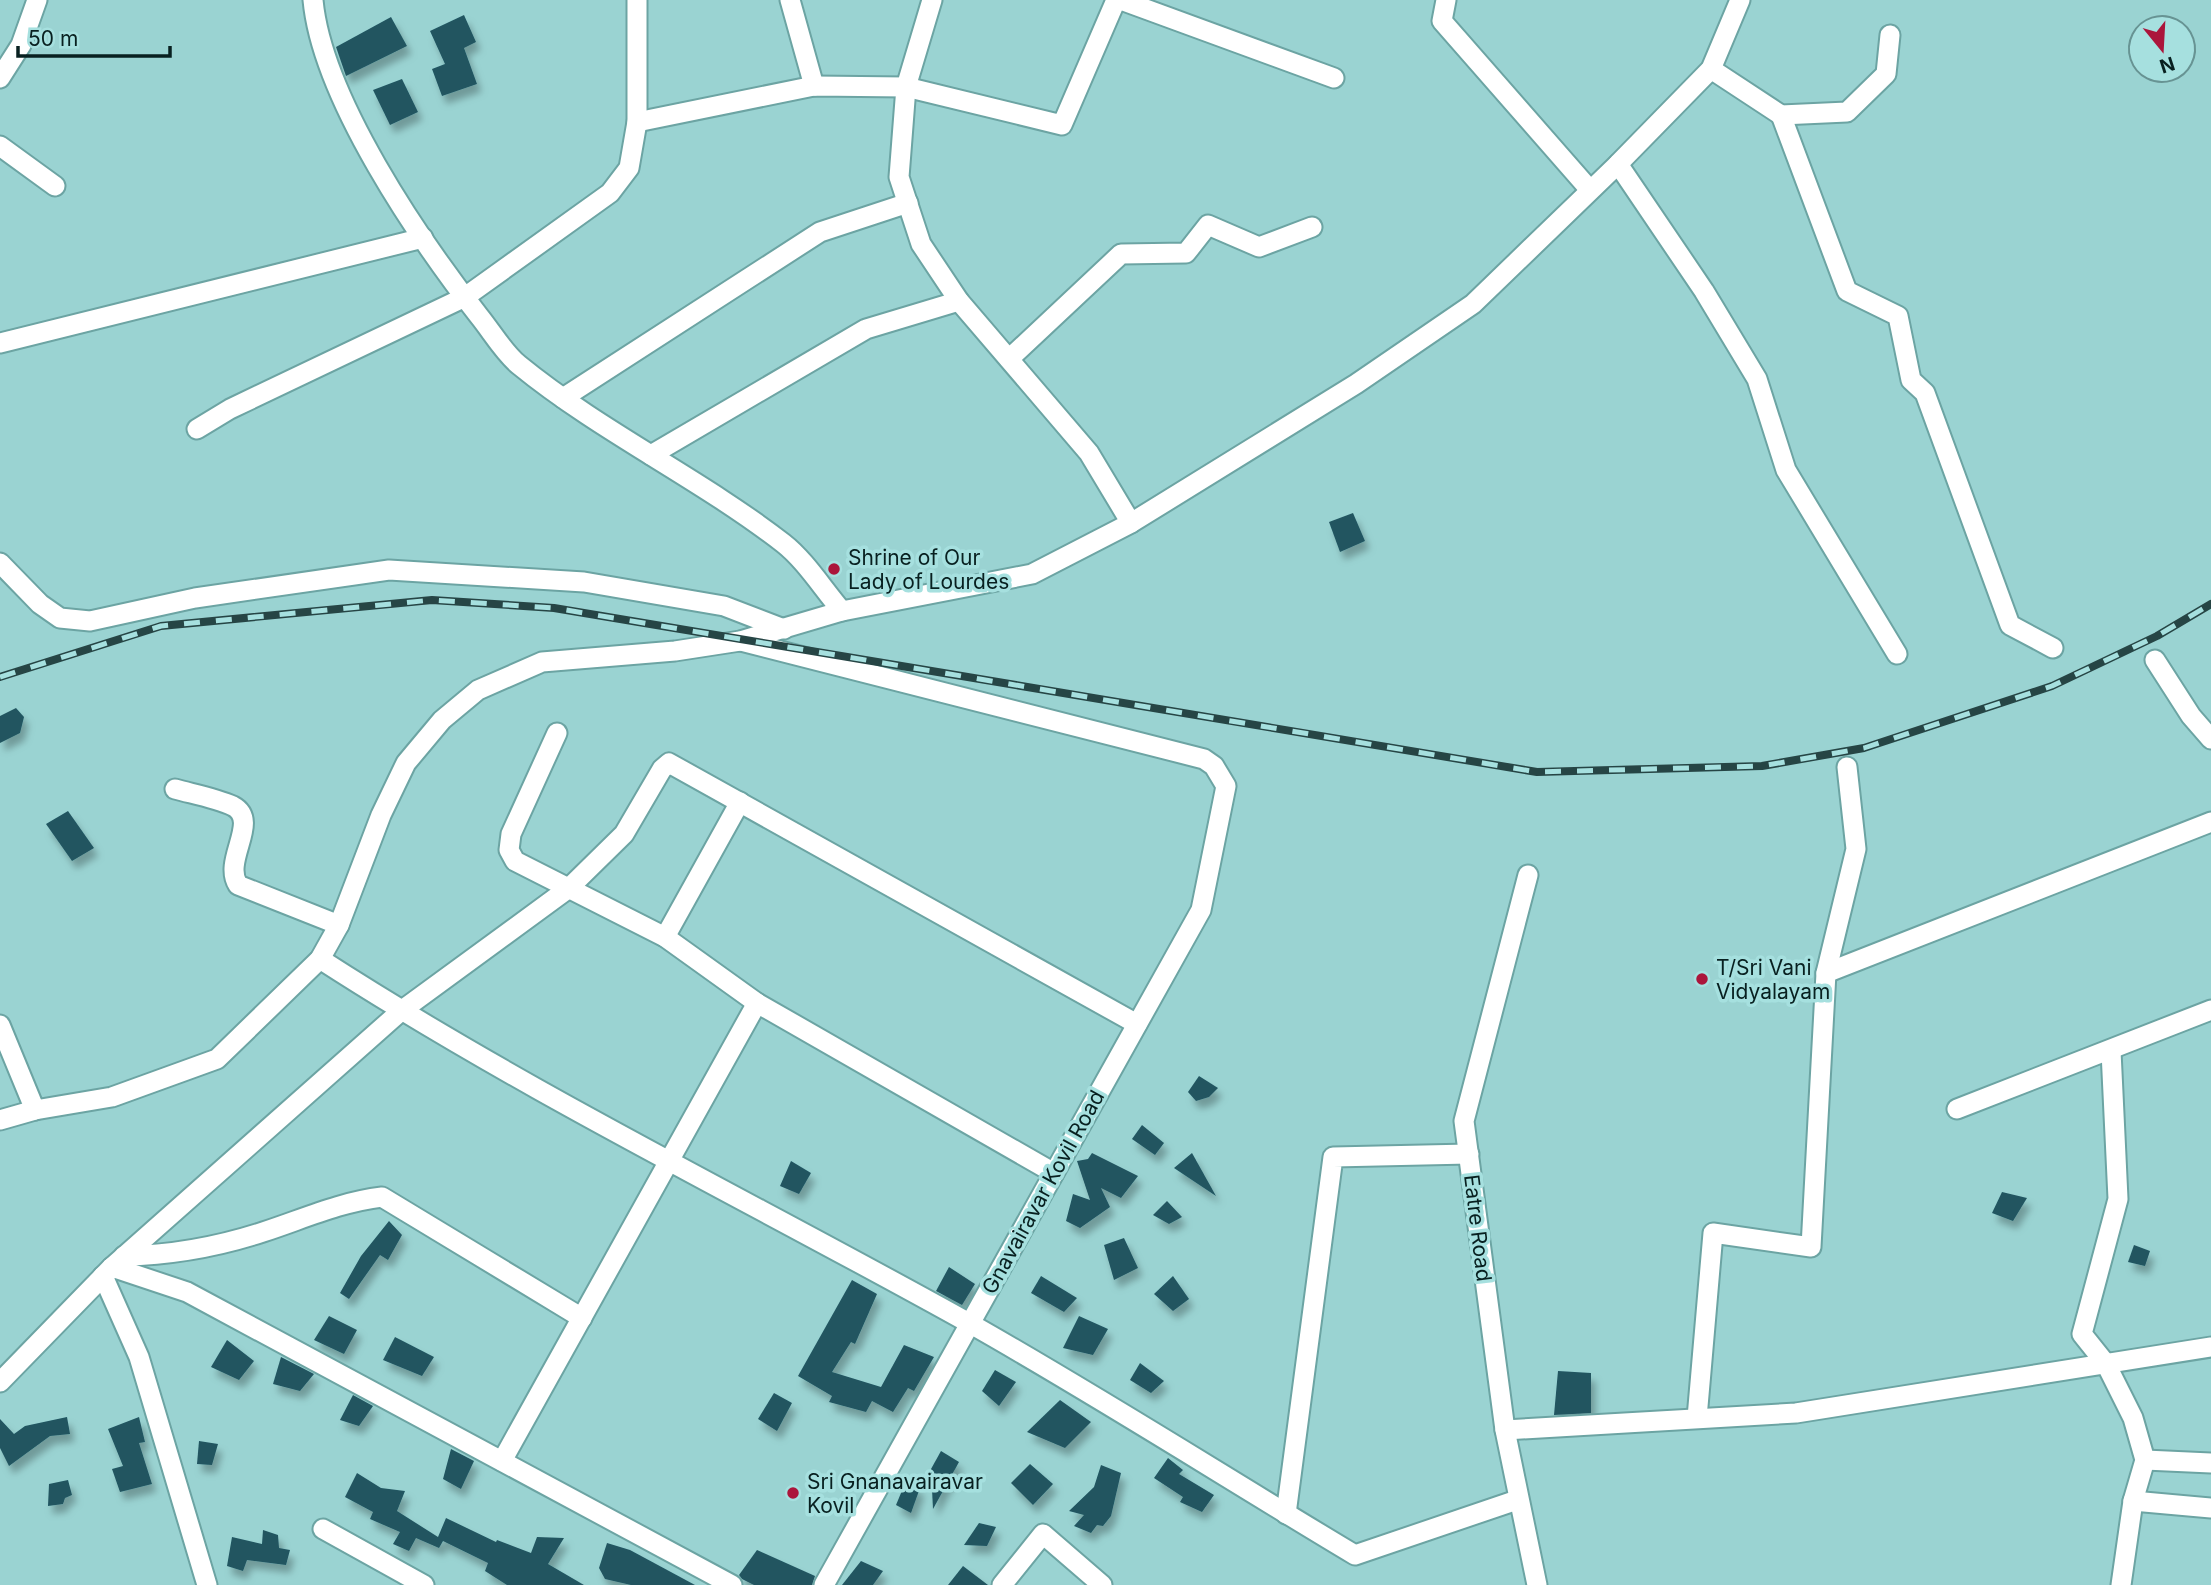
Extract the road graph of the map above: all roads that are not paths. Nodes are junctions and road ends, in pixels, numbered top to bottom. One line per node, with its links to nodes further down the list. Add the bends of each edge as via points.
1 (37, 0): 12 (street, via 21,45)
2 (313, 0): 24 (street, via 321,43 343,98 382,175)
3 (637, 0): 17 (street)
4 (790, 0): 14 (street)
5 (932, 0): 15 (street)
6 (1115, 0): 15 (street, via 1062,125)
7 (1121, 0): 13 (street)
8 (1446, 0): 21 (street, via 1442,21)
9 (1740, 0): 11 (street)
10 (1890, 35): 16 (street, via 1886,74 1847,112)
11 (1711, 69): 16 (street); 19 (street)
12 (0, 78)
13 (1334, 78)
14 (814, 86): 15 (street); 17 (street)
15 (906, 86): 22 (street, via 899,177)
16 (1781, 115): 37 (street, via 1847,290 1898,316 1911,380 1925,393 2010,625)
17 (636, 121): 25 (street, via 629,168 610,192)
18 (0, 146): 20 (street)
19 (1618, 164): 21 (street); 38 (street, via 1757,379 1786,470)
20 (55, 186)
21 (1590, 190): 32 (street, via 1473,304 1356,384)
22 (908, 203): 26 (street, via 921,244); 29 (street, via 820,232)
23 (1312, 227): 28 (street, via 1259,247 1208,225 1186,253 1121,254)
24 (423, 238): 25 (street); 27 (street)
25 (464, 297): 29 (street, via 516,363); 30 (street, via 230,408)
26 (959, 301): 28 (street); 31 (street, via 866,329)
27 (0, 343)
28 (1009, 359): 32 (street, via 1089,453)
29 (563, 398): 31 (street)
30 (197, 429)
31 (651, 455): 34 (street, via 785,544)
32 (1131, 523): 34 (street, via 1032,574)
33 (0, 563): 35 (street, via 60,618 90,621 195,598 390,570 584,582 724,606)
34 (842, 611): 35 (street)
35 (784, 629): 36 (street)
36 (740, 641): 48 (street, via 542,662 478,690 442,720 406,763 381,815); 55 (street, Gnavairavar Kovil Road, via 1204,758 1214,766 1226,786 1201,910)
37 (2053, 648)
38 (1897, 653)
39 (2155, 660): 41 (street)
40 (557, 733): 47 (street, via 511,834 509,850 515,861)
41 (2211, 739)
42 (1847, 767): 51 (street, via 1856,849)
43 (175, 789): 48 (street, via 234,807 242,815 244,825 232,865 238,885)
44 (740, 802): 47 (street, via 669,762 624,834); 49 (street); 55 (street)
45 (2211, 822): 51 (street)
46 (1528, 875): 61 (street, Eatre Road, via 1464,1121)
47 (569, 888): 49 (street); 54 (street)
48 (340, 925): 50 (street)
49 (666, 937): 52 (street)
50 (320, 959): 54 (street); 59 (street, via 217,1059 112,1097)
51 (1826, 973): 70 (street, via 1811,1248 1713,1233)
52 (757, 1003): 62 (street); 63 (street)
53 (2211, 1010): 57 (street)
54 (401, 1011): 62 (street); 64 (street)
55 (1137, 1024): 63 (street, Gnavairavar Kovil Road)
56 (0, 1025): 59 (street)
57 (2111, 1051): 58 (street); 68 (street, via 2118,1199 2082,1334)
58 (1957, 1109)
59 (35, 1110): 60 (street)
60 (0, 1120)
61 (1469, 1154): 71 (street, Eatre Road); 78 (street, via 1333,1157)
62 (668, 1163): 65 (street); 66 (street)
63 (1054, 1173): 66 (street, Gnavairavar Kovil Road)
64 (113, 1267): 65 (street, via 261,1233 351,1201 382,1197); 69 (street); 73 (street, via 187,1292); 80 (street)
65 (582, 1318): 73 (street)
66 (970, 1324): 78 (street); 83 (street, Gnavairavar Kovil Road)
67 (2211, 1347): 68 (street)
68 (2106, 1364): 70 (street, via 1797,1413); 72 (street, via 2133,1418)
69 (0, 1382)
70 (1697, 1418): 71 (street)
71 (1505, 1430): 75 (street, Eatre Road)
72 (2144, 1460): 74 (street); 76 (street)
73 (502, 1461): 82 (street)
74 (2211, 1463)
75 (1517, 1500): 78 (street, via 1355,1555); 86 (street, Eatre Road)
76 (2133, 1501): 77 (street); 87 (street)
77 (2211, 1508)
78 (1286, 1514)
79 (323, 1529): 81 (street)
80 (207, 1585)
81 (424, 1585)
82 (732, 1585)
83 (824, 1585)
84 (1002, 1585): 85 (street, via 1043,1534)
85 (1102, 1585)
86 (1537, 1585)
87 (2121, 1585)

